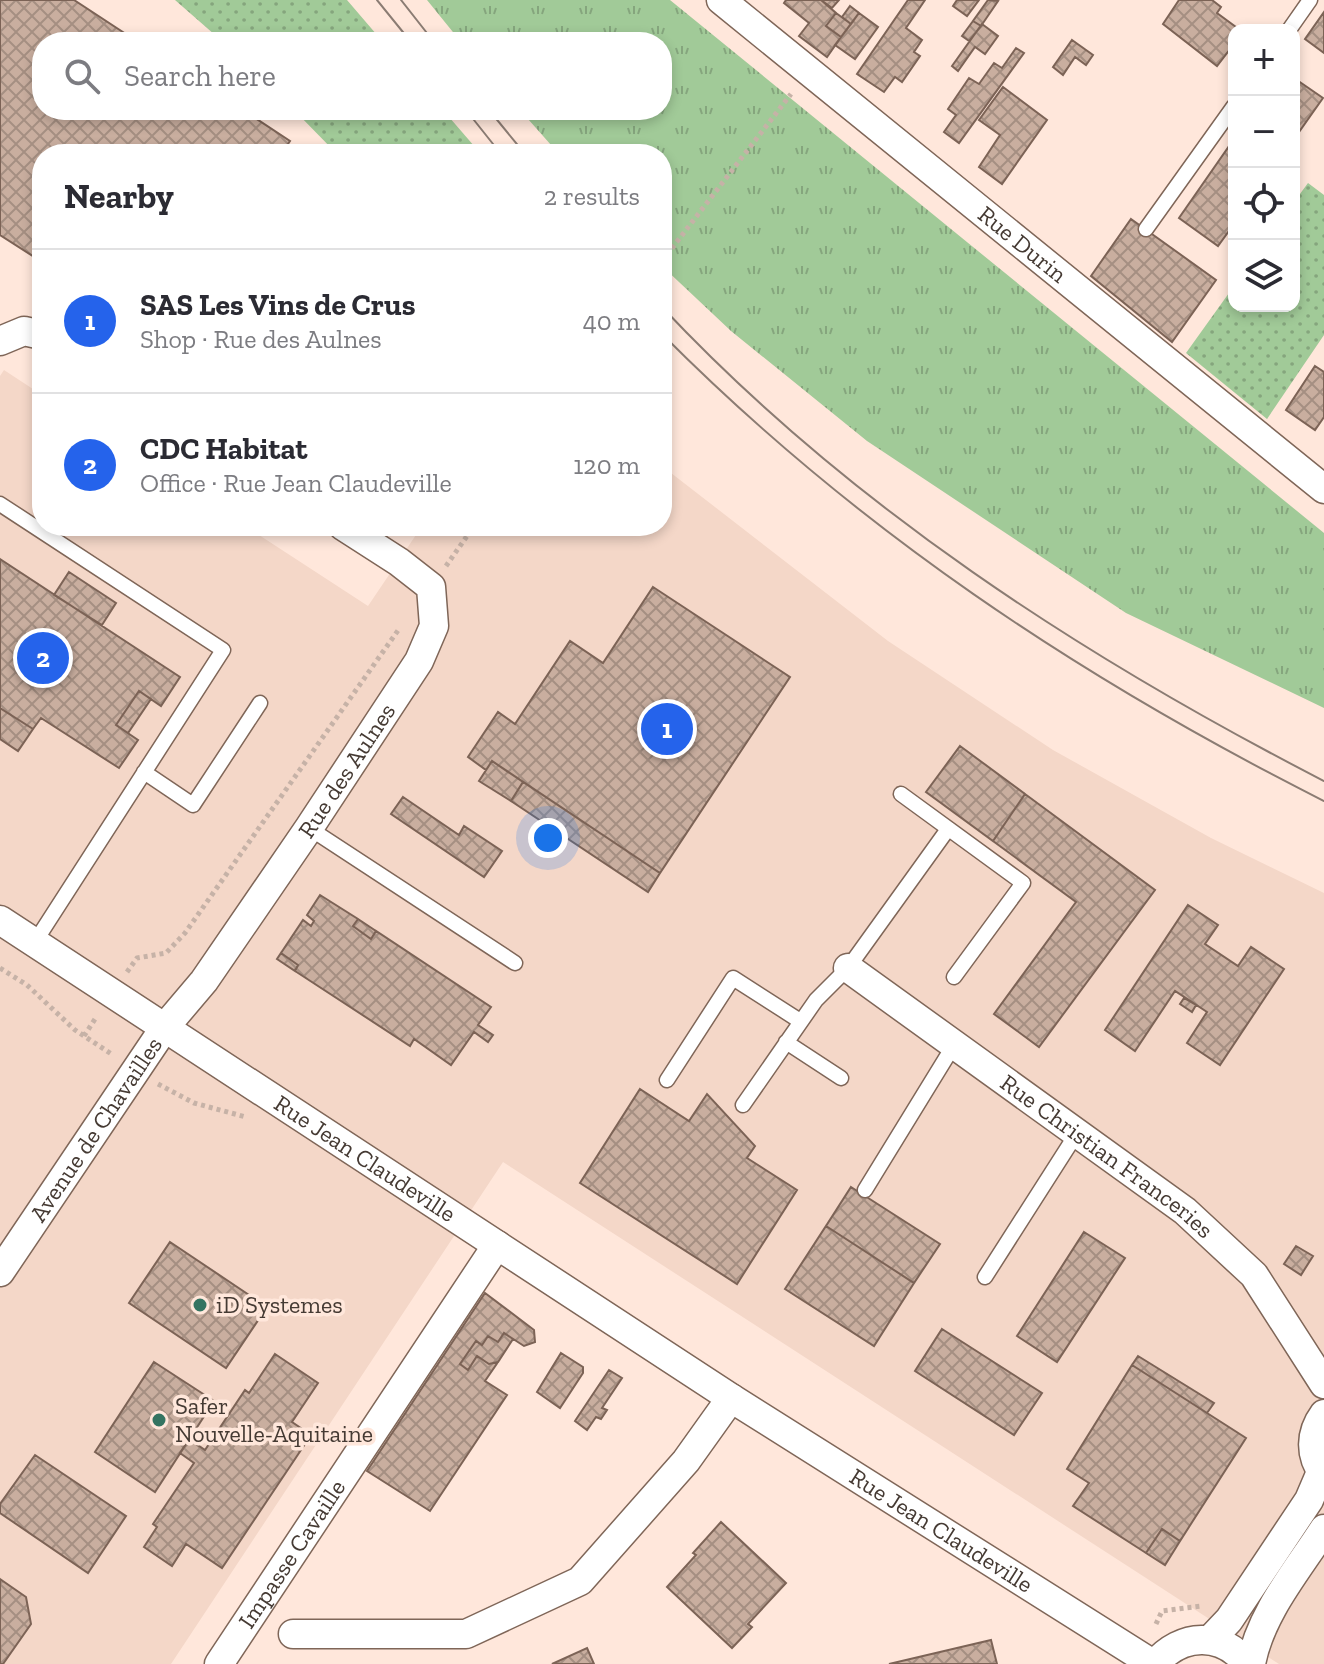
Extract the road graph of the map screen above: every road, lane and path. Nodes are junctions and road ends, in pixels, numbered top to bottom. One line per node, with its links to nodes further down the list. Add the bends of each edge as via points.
1 (721, 0): 4 (street, Rue Durin)
2 (1310, 0): 3 (lane)
3 (1293, 24)
4 (809, 71): 7 (path); 10 (street, Rue Durin, via 1098,294)
5 (1228, 114): 6 (lane)
6 (1146, 229)
7 (672, 248)
8 (32, 333): 9 (street)
9 (0, 341)
10 (1324, 489)
11 (0, 504): 12 (lane)
12 (32, 525)
13 (49, 536): 19 (lane, via 223,650)
14 (359, 536): 16 (street)
15 (467, 536): 16 (path)
16 (431, 587): 21 (street, Rue des Aulnes, via 434,626 419,661)
17 (403, 623): 29 (path, via 185,933 166,953 137,958)
18 (260, 703): 19 (lane, via 193,805)
19 (144, 772): 24 (lane)
20 (901, 794): 22 (lane)
21 (309, 828): 25 (lane); 31 (street, Rue des Aulnes, via 204,981)
22 (948, 829): 27 (lane); 28 (lane, via 1023,883)
23 (0, 920): 24 (street, Rue Jean Claudeville)
24 (35, 942): 29 (street, Rue Jean Claudeville)
25 (515, 963)
26 (0, 968): 32 (path)
27 (848, 968): 30 (lane); 34 (street, Rue Christian Franceries)
28 (954, 977)
29 (112, 993): 31 (street, Rue Jean Claudeville); 32 (path)
30 (800, 1021): 33 (lane); 37 (lane, via 733,978)
31 (165, 1027): 35 (street, Avenue de Chavailles); 42 (street, Rue Jean Claudeville)
32 (84, 1036): 35 (path)
33 (786, 1042): 36 (lane); 38 (lane)
34 (954, 1045): 40 (street, Rue Christian Franceries); 41 (lane)
35 (136, 1070): 39 (path, via 194,1103); 43 (street, Avenue de Chavailles)
36 (841, 1078)
37 (667, 1080)
38 (743, 1105)
39 (255, 1120)
40 (1077, 1133): 44 (lane); 45 (street, Rue Christian Franceries, via 1185,1211 1254,1275)
41 (865, 1190)
42 (497, 1245): 46 (street, Rue Jean Claudeville); 52 (street, Impasse Cavaille)
43 (0, 1272)
44 (985, 1277)
45 (1324, 1384)
46 (731, 1398): 50 (street, via 686,1461 580,1581 466,1634); 53 (street, Rue Jean Claudeville)
47 (1324, 1414): 48 (street, via 1312,1448)
48 (1323, 1473): 51 (street, via 1229,1620)
49 (1324, 1529): 54 (street, via 1263,1624)
50 (293, 1634)
51 (1210, 1640): 53 (street, Rue Jean Claudeville, via 1173,1647); 54 (street, via 1226,1645)
52 (219, 1664)
53 (1154, 1664)
54 (1249, 1664)

